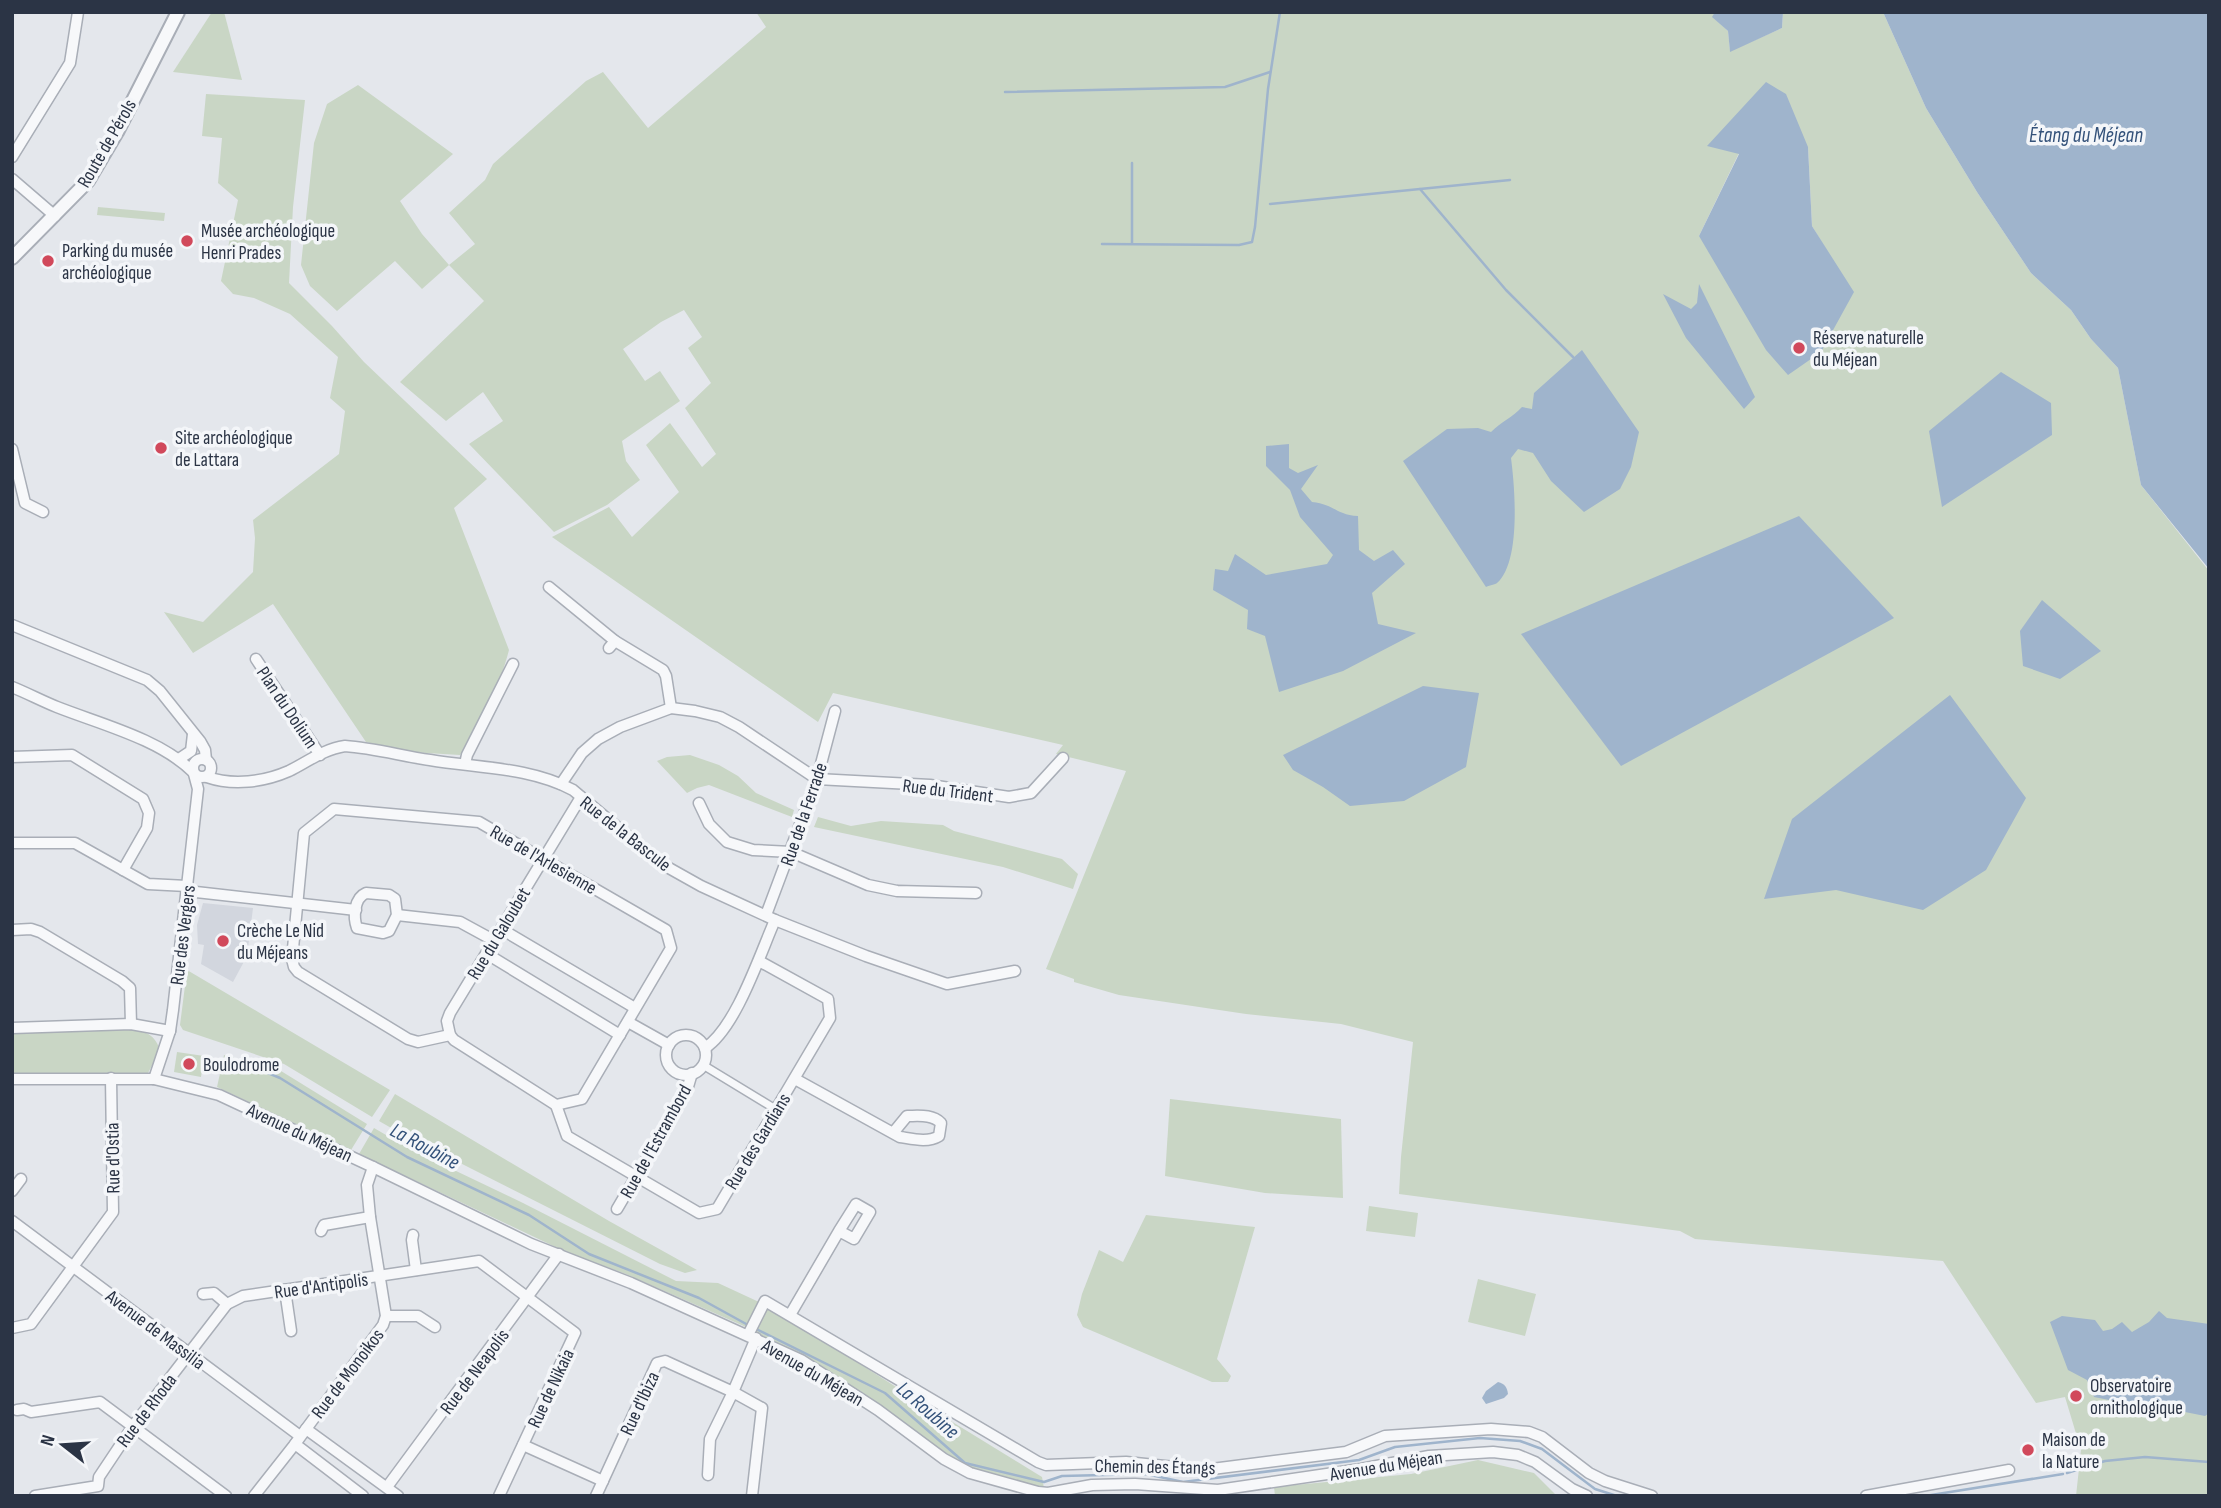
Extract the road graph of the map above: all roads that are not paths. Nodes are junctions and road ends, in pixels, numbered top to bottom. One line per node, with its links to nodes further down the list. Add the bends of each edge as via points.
1 (78, 12): 3 (street, via 70,63)
2 (178, 12): 5 (street, Route de Pérols, via 88,181)
3 (12, 157)
4 (12, 180): 5 (street)
5 (55, 216): 6 (street, Route de Pérols)
6 (12, 258)
7 (12, 449): 8 (street, via 25,503)
8 (43, 512)
9 (550, 587): 14 (street, via 612,644 663,670)
10 (12, 625): 16 (street, via 147,680)
11 (256, 659): 17 (street, Plan du Dolium)
12 (513, 664): 21 (street)
13 (12, 687): 20 (street, via 125,731)
14 (671, 709): 23 (street, via 695,711 739,727); 24 (street, via 598,739)
15 (835, 711): 23 (street, Rue de la Ferrade)
16 (193, 734): 20 (street, via 191,751); 22 (street, via 205,750)
17 (320, 755): 21 (street, Rue de la Bascule, via 345,746); 22 (street, Rue de la Bascule, via 287,772 254,781 227,782)
18 (12, 757): 30 (street, via 72,755 143,799 149,813 147,828)
19 (1063, 758): 23 (street, Rue du Trident, via 1031,793 1009,797 930,785)
20 (181, 760): 22 (street)
21 (466, 764): 24 (street, Rue de la Bascule)
22 (201, 769): 31 (street, Rue des Vergers)
23 (817, 779): 28 (street, Rue de la Ferrade)
24 (561, 784): 25 (street, Rue de la Bascule)
25 (581, 797): 29 (street, Rue du Galoubet); 36 (street, Rue de la Bascule, via 660,863)
26 (699, 803): 28 (street, via 709,824 727,842 753,850)
27 (12, 843): 30 (street, via 75,842)
28 (791, 852): 32 (street, via 868,885 897,891); 36 (street, Rue de la Ferrade)
29 (543, 858): 33 (street, Rue de l'Arlesienne, via 479,822 334,809 304,833); 37 (street, Rue du Galoubet); 43 (street, Rue de l'Arlesienne, via 666,930 671,948)
30 (123, 870): 31 (street, via 148,884)
31 (187, 889): 33 (street); 47 (street, Rue des Vergers)
32 (976, 893)
33 (299, 903): 34 (street); 48 (street, Rue de l'Arlesienne, via 292,960 298,972 408,1040)
34 (356, 910): 35 (street, via 360,895 366,893 393,897); 35 (street, via 357,928 383,933 389,931)
35 (397, 915): 39 (street, via 460,922)
36 (771, 918): 41 (street); 42 (street, Rue de la Bascule, via 947,984)
37 (501, 929): 39 (street, Rue du Galoubet); 43 (street)
38 (12, 930): 45 (street, via 40,932 122,981 130,988)
39 (493, 940): 40 (street, Rue du Galoubet)
40 (487, 954): 48 (street, Rue du Galoubet, via 450,1013); 49 (street)
41 (759, 961): 51 (street, via 716,1041); 57 (street, Rue des Gardians, via 828,999 830,1018)
42 (1015, 971)
43 (635, 1009): 44 (street, Rue de l'Arlesienne)
44 (628, 1021): 49 (street, Rue de l'Arlesienne); 50 (street)
45 (131, 1024): 46 (street); 47 (street)
46 (12, 1028)
47 (170, 1031): 56 (street, Rue des Vergers)
48 (450, 1035): 58 (street)
49 (620, 1035): 58 (street, Rue de l'Arlesienne, via 582,1099)
50 (669, 1045): 51 (street, via 685,1035 697,1038); 53 (street, via 667,1058 673,1070)
51 (705, 1048): 52 (street)
52 (703, 1065): 53 (street); 59 (street)
53 (692, 1073): 62 (street, Rue de l'Estrambord, via 687,1090)
54 (111, 1078): 55 (street, Avenue du Méjean); 56 (street, Avenue du Méjean); 72 (street, Rue d'Ostia, via 113,1212)
55 (12, 1079)
56 (154, 1079): 61 (street, Avenue du Méjean, via 219,1095)
57 (795, 1079): 59 (street, Rue des Gardians); 60 (street)
58 (556, 1105): 62 (street, Rue des Gardians, via 566,1136)
59 (776, 1110): 62 (street, Rue des Gardians, via 717,1209 699,1213)
60 (893, 1133)
61 (373, 1167): 66 (street, Rue de Monoikos, via 367,1185); 71 (street, Avenue du Méjean)
62 (636, 1176): 65 (street, Rue de l'Estrambord)
63 (21, 1179): 64 (street)
64 (12, 1191)
65 (617, 1209)
66 (370, 1217): 68 (street, via 324,1225); 74 (street, Rue de Monoikos)
67 (12, 1221): 72 (street, Avenue de Massilia)
68 (321, 1231)
69 (839, 1231): 79 (street)
70 (413, 1235): 73 (street)
71 (559, 1254): 77 (street, Rue de Neapolis); 84 (street, Avenue du Méjean)
72 (74, 1267): 82 (street, Rue d'Ostia, via 31,1324); 85 (street, Avenue de Massilia)
73 (416, 1270): 74 (street, Rue d'Antipolis); 77 (street, Rue d'Antipolis, via 479,1261)
74 (379, 1277): 75 (street, Rue d'Antipolis); 80 (street, Rue de Monoikos)
75 (285, 1290): 78 (street, Rue d'Antipolis, via 243,1296); 83 (street)
76 (203, 1294): 78 (street, via 214,1293)
77 (528, 1298): 90 (street, Rue de Nikaia, via 575,1333); 94 (street, Rue de Neapolis)
78 (227, 1304): 85 (street)
79 (790, 1315): 84 (street, Chemin des Étangs, via 764,1304); 105 (street, Chemin des Étangs, via 1046,1465 1126,1462 1204,1470 1346,1451 1385,1436 1491,1429 1542,1437 1589,1473)
80 (386, 1317): 81 (street, Rue de Monoikos, via 418,1316); 89 (street, Rue de Monoikos)
81 (435, 1327)
82 (12, 1328)
83 (291, 1331)
84 (752, 1337): 86 (street); 104 (street, Avenue du Méjean, via 812,1367 944,1459 970,1473 1038,1492 1135,1484 1218,1490 1429,1456 1493,1452 1535,1462)
85 (189, 1354): 88 (street, Rue de Rhoda); 89 (street, Avenue de Massilia)
86 (733, 1392): 92 (street, via 710,1440); 93 (street, Rue d'Ibiza, via 665,1361 657,1363); 103 (street, via 762,1408)
87 (17, 1409): 88 (street, via 31,1412 100,1402)
88 (133, 1426): 95 (street, Rue de Rhoda, via 99,1477); 97 (street)
89 (300, 1436): 94 (street, Avenue de Massilia); 98 (street, Rue de Monoikos); 99 (street, Avenue de Massilia)
90 (523, 1445): 93 (street); 101 (street, Rue de Nikaia)
91 (2009, 1471): 106 (street)
92 (708, 1475)
93 (603, 1481): 102 (street, Rue d'Ibiza)
94 (387, 1487): 100 (street, Avenue de Massilia)
95 (99, 1491): 96 (street, Rue de Rhoda)
96 (35, 1496)
97 (226, 1496)
98 (254, 1496)
99 (363, 1496)
100 (398, 1496)
101 (499, 1496)
102 (596, 1496)
103 (752, 1496)
104 (1587, 1496)
105 (1652, 1496)
106 (1866, 1496)

